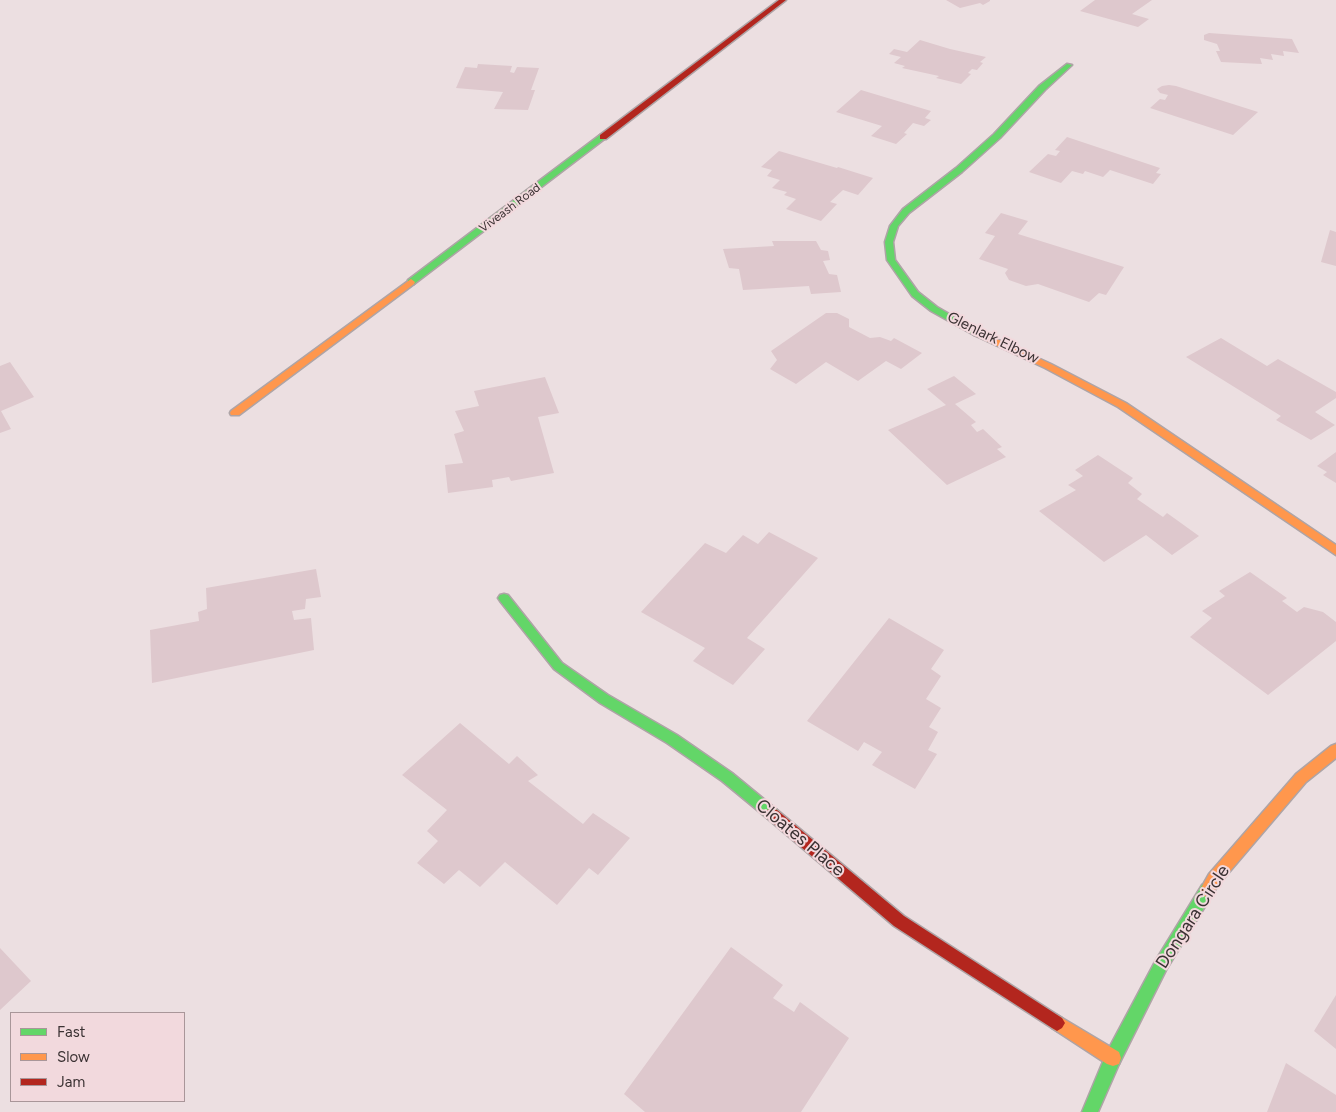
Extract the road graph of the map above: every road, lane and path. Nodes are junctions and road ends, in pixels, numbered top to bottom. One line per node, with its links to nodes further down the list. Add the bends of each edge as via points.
1 (783, 0): 3 (street, Viveash Road, via 668,90)
2 (1069, 65): 4 (street, Glenlark Elbow, via 1042,88 998,136 906,211 894,226 889,242 891,260 914,294 934,309 1151,422)
3 (235, 413)
4 (1336, 551)
5 (504, 598): 7 (street, Cloates Place, via 558,666 727,776 899,921)
6 (1336, 750): 7 (street, Dongara Circle, via 1301,778 1214,879 1161,965)
7 (1114, 1058): 8 (street, Dongara Circle)
8 (1090, 1112)

